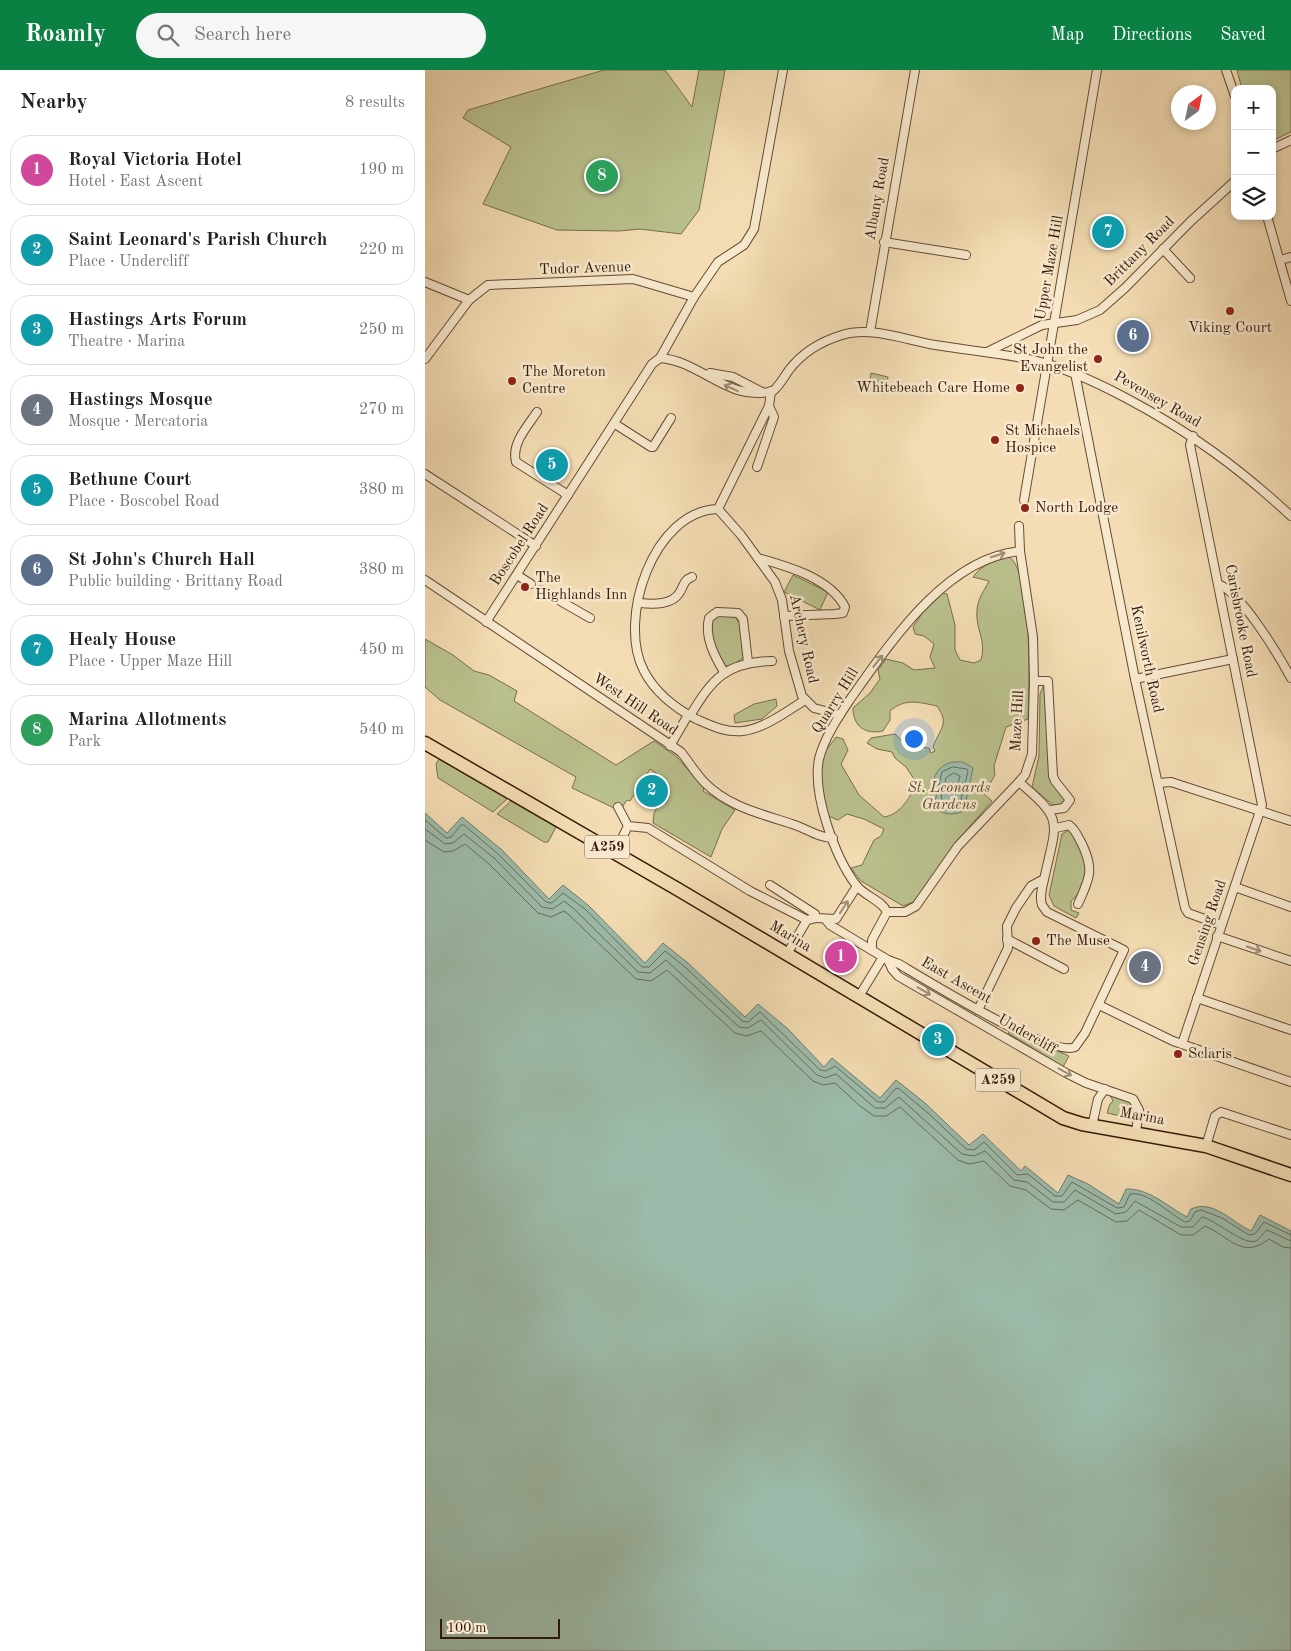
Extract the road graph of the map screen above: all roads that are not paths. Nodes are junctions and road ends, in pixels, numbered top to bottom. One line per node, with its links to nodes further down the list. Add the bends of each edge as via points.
1 (783, 70): 17 (street, Boscobel Road, via 754,229 744,245 718,262)
2 (915, 70): 10 (street, Albany Road)
3 (1097, 70): 20 (street, Upper Maze Hill)
4 (1225, 70): 5 (street)
5 (1231, 86)
6 (1291, 140): 7 (street)
7 (1276, 147)
8 (1231, 185): 11 (street, Brittany Road)
9 (1268, 220): 14 (street)
10 (884, 242): 12 (street); 21 (street, Albany Road)
11 (1163, 249): 15 (street); 20 (street, Brittany Road, via 1100,310 1077,320)
12 (966, 255)
13 (1291, 257): 14 (street)
14 (1279, 260): 19 (street)
15 (1190, 278)
16 (425, 282): 18 (street)
17 (694, 297): 18 (street, Tudor Avenue, via 633,279 503,283 488,285); 24 (street, Boscobel Road)
18 (469, 300): 23 (street)
19 (1291, 300)
20 (1055, 323): 22 (street, via 1043,325); 25 (street, Upper Maze Hill)
21 (870, 332): 22 (street, Pevensey Road); 28 (street, Pevensey Road, via 844,334 815,347 793,364)
22 (986, 353): 25 (street, Pevensey Road)
23 (425, 358)
24 (660, 358): 26 (street); 32 (street, Boscobel Road, via 652,364)
25 (1048, 365): 27 (street, Pevensey Road); 37 (street, Upper Maze Hill)
26 (703, 372): 28 (street, via 733,377); 28 (street, one-way to 26, via 735,391)
27 (1075, 373): 33 (street, Pevensey Road); 59 (street, Kenilworth Road)
28 (767, 392): 29 (street)
29 (769, 406): 34 (street, via 774,416); 38 (street)
30 (537, 412): 36 (street, via 516,445 516,462)
31 (671, 418): 32 (street, via 651,447)
32 (615, 424): 36 (street, Boscobel Road)
33 (1193, 436): 39 (street, Pevensey Road, via 1242,472); 48 (street, Carisbrooke Road, via 1189,445)
34 (757, 467)
35 (425, 474): 41 (street)
36 (568, 495): 41 (street, Boscobel Road)
37 (1025, 500)
38 (718, 509): 43 (street, Archery Road); 50 (street, Archery Road, via 705,509 671,532 649,563)
39 (1291, 516)
40 (1019, 526): 42 (street, Maze Hill)
41 (535, 546): 44 (street, Boscobel Road)
42 (1020, 551): 60 (street, Maze Hill, via 1031,616); 63 (street, Quarry Hill, one-way to 42, via 927,601 985,559)
43 (758, 558): 51 (street, Archery Road, via 775,582); 51 (street, via 819,582 836,594 845,607 843,613)
44 (517, 575): 47 (street); 53 (street, Boscobel Road)
45 (692, 577): 50 (street, via 685,581 680,593 667,601 660,604)
46 (425, 580): 53 (street, West Hill Road)
47 (531, 584)
48 (1219, 584): 54 (street, Carisbrooke Road); 58 (street, via 1236,596)
49 (541, 590): 52 (street)
50 (638, 603): 62 (street, Archery Road, via 636,644 643,670 662,696)
51 (785, 616): 61 (street, Archery Road, via 791,660)
52 (589, 618)
53 (487, 622): 65 (street, West Hill Road)
54 (1233, 659): 59 (street); 70 (street, Carisbrooke Road)
55 (772, 661): 56 (street)
56 (748, 662): 57 (street); 57 (street, via 743,619 738,613 717,612 709,618 709,635)
57 (724, 672): 62 (street, via 708,687)
58 (1291, 678)
59 (1135, 679): 67 (street, Kenilworth Road)
60 (1034, 681): 66 (street, Maze Hill, via 1032,754); 69 (street, via 1048,680 1053,776 1070,800 1064,808)
61 (805, 700): 62 (street, Archery Road, via 765,724 745,731 727,731); 63 (street, Archery Road, via 814,708)
62 (689, 715): 65 (street)
63 (840, 715): 74 (street, Quarry Hill, via 819,758 818,772 823,806)
64 (425, 743): 75 (highway, Marina / A259)
65 (670, 746): 74 (street, West Hill Road, via 681,752 705,784 747,810)
66 (1019, 782): 69 (street); 82 (street, Maze Hill, via 959,846 916,906 905,912)
67 (1158, 783): 70 (street, via 1171,782); 86 (street, Kenilworth Road, via 1185,908 1188,913)
68 (618, 807): 72 (street)
69 (1050, 810): 73 (street)
70 (1262, 811): 71 (street); 79 (street, Gensing Road)
71 (1291, 821)
72 (628, 826): 75 (street); 84 (street, via 648,828 750,891)
73 (1056, 828): 76 (street); 80 (street, via 1069,825 1075,828 1089,859 1090,878)
74 (833, 838): 78 (street, Quarry Hill, via 844,867)
75 (615, 852): 90 (highway, Marina / A259)
76 (1044, 880): 88 (street, via 1031,886 1020,900 1007,926); 96 (street, via 1041,901 1047,912 1122,948 1124,953)
77 (770, 885): 83 (street, via 815,914)
78 (857, 886): 82 (street, Quarry Hill); 85 (street, one-way to 78, via 836,919)
79 (1235, 887): 81 (street); 86 (street, Gensing Road)
80 (1078, 904)
81 (1291, 907)
82 (887, 912): 89 (street, via 872,940)
83 (816, 918): 84 (street); 85 (street)
84 (807, 920): 90 (street)
85 (826, 920): 89 (street, East Ascent)
86 (1221, 925): 87 (street, Gensing Road)
87 (1217, 936): 92 (street, one-way to 92); 95 (street, Gensing Road)
88 (1007, 939): 93 (street); 97 (street, via 1008,948)
89 (871, 950): 91 (street, East Ascent)
90 (787, 954): 94 (highway, Marina / A259)
91 (885, 959): 94 (street); 97 (street, East Ascent); 101 (street, Undercliff, one-way to 101, via 898,976 1065,1073)
92 (1291, 961)
93 (1064, 969)
94 (858, 998): 102 (highway, Marina / A259, via 1052,1112 1073,1122)
95 (1197, 998): 98 (street); 99 (street, Gensing Road)
96 (1099, 1005): 97 (street, East Ascent, via 1072,1049 1033,1037); 99 (street)
97 (978, 1010)
98 (1291, 1030)
99 (1182, 1044): 100 (street)
100 (1291, 1082)
101 (1105, 1089): 102 (street, via 1098,1100); 103 (street, Undercliff, via 1129,1097 1138,1104)
102 (1092, 1126): 103 (highway, Marina / A259)
103 (1136, 1132): 105 (highway, Marina / A259)
104 (1291, 1135): 105 (street, via 1221,1112 1215,1116)
105 (1206, 1146): 106 (highway, A259)
106 (1291, 1175)

